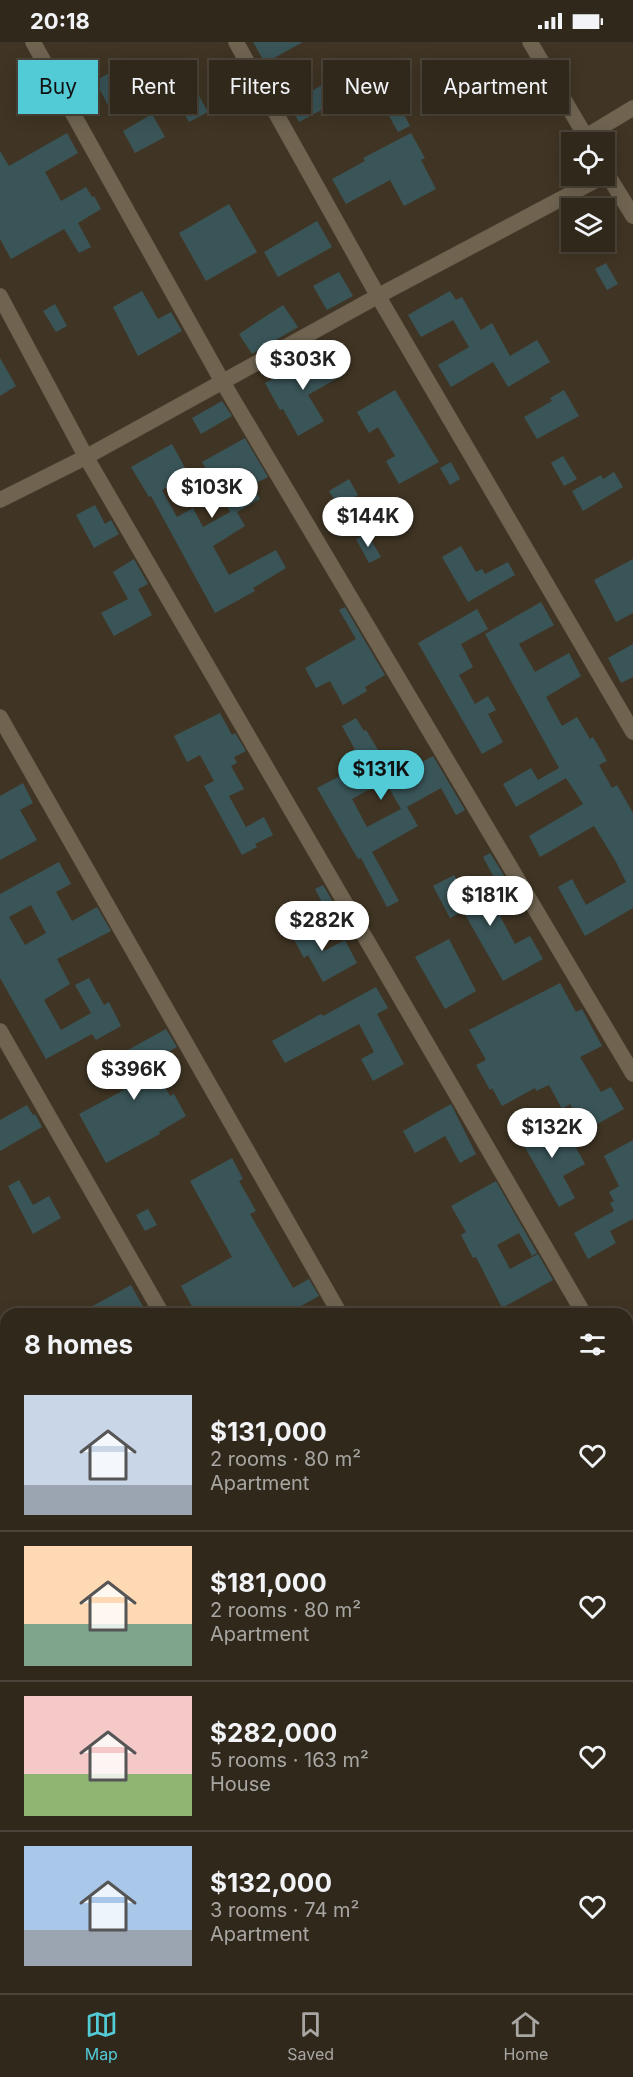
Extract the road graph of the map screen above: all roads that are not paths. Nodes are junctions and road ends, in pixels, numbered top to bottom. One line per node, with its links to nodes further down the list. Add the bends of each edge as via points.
1 (33, 42): 12 (street)
2 (236, 42): 11 (street)
3 (530, 42): 5 (street)
4 (633, 108): 6 (street)
5 (582, 132)
6 (598, 132)
7 (581, 186): 11 (street)
8 (613, 186): 9 (street)
9 (633, 216)
10 (0, 296): 13 (street)
11 (378, 296): 12 (street); 16 (street)
12 (222, 381): 13 (street); 18 (street)
13 (86, 457): 14 (street); 21 (street)
14 (0, 500)
15 (0, 717): 20 (street)
16 (633, 732)
17 (0, 1032): 19 (street)
18 (633, 1074)
19 (159, 1308)
20 (337, 1308)
21 (581, 1308)

